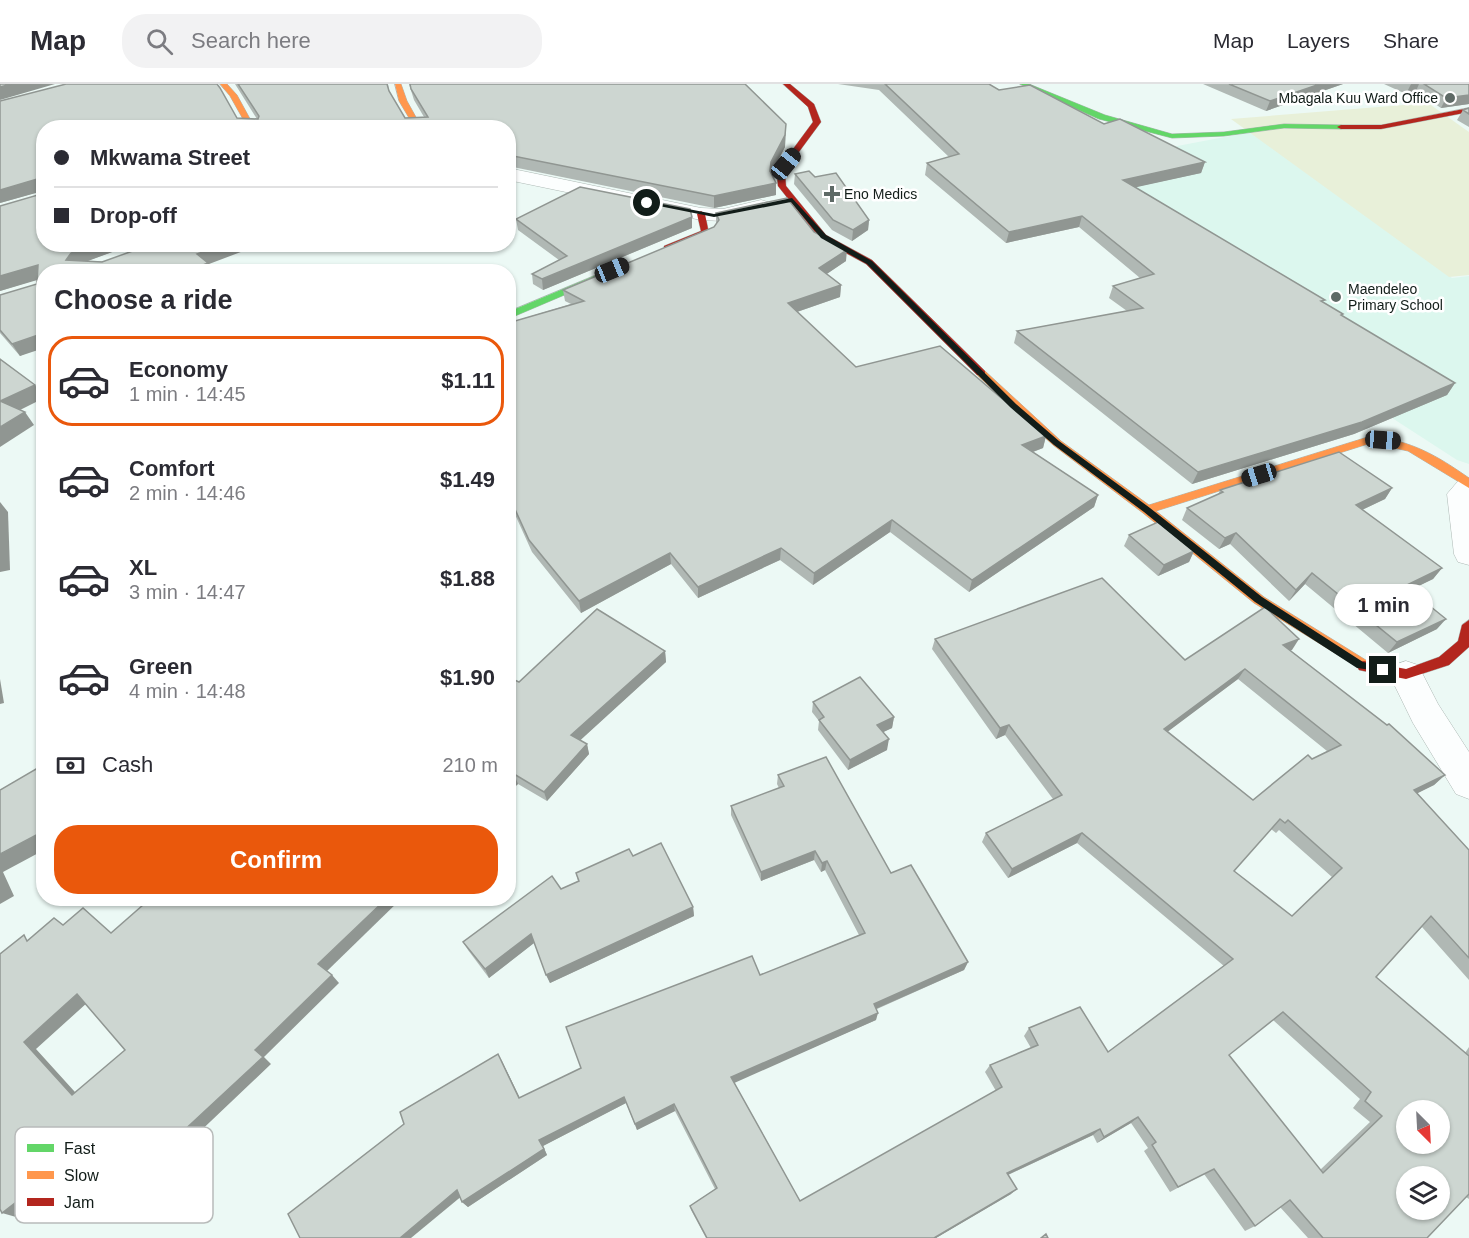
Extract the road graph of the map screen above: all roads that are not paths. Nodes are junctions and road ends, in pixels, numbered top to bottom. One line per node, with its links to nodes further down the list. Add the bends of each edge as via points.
1 (223, 84): 6 (street)
2 (398, 84): 7 (street)
3 (786, 84): 9 (street, via 811,106 817,122 781,175 782,186)
4 (1023, 84): 5 (street, via 1102,117 1172,136 1284,126 1381,127)
5 (1469, 110)
6 (247, 120)
7 (414, 120)
8 (516, 176): 10 (street)
9 (792, 200): 10 (street, via 723,215); 15 (street, via 823,237 869,262 1013,405)
10 (701, 214): 11 (street, via 706,232)
11 (654, 253)
12 (623, 266): 13 (street)
13 (516, 313)
14 (1469, 486): 15 (street, via 1421,451 1396,441 1371,439); 16 (street, via 1461,494)
15 (1147, 510): 18 (street, via 1259,600 1360,665)
16 (1469, 554)
17 (1469, 625): 18 (street, via 1464,644 1443,661)
18 (1406, 674): 19 (street, via 1425,713)
19 (1469, 783)

